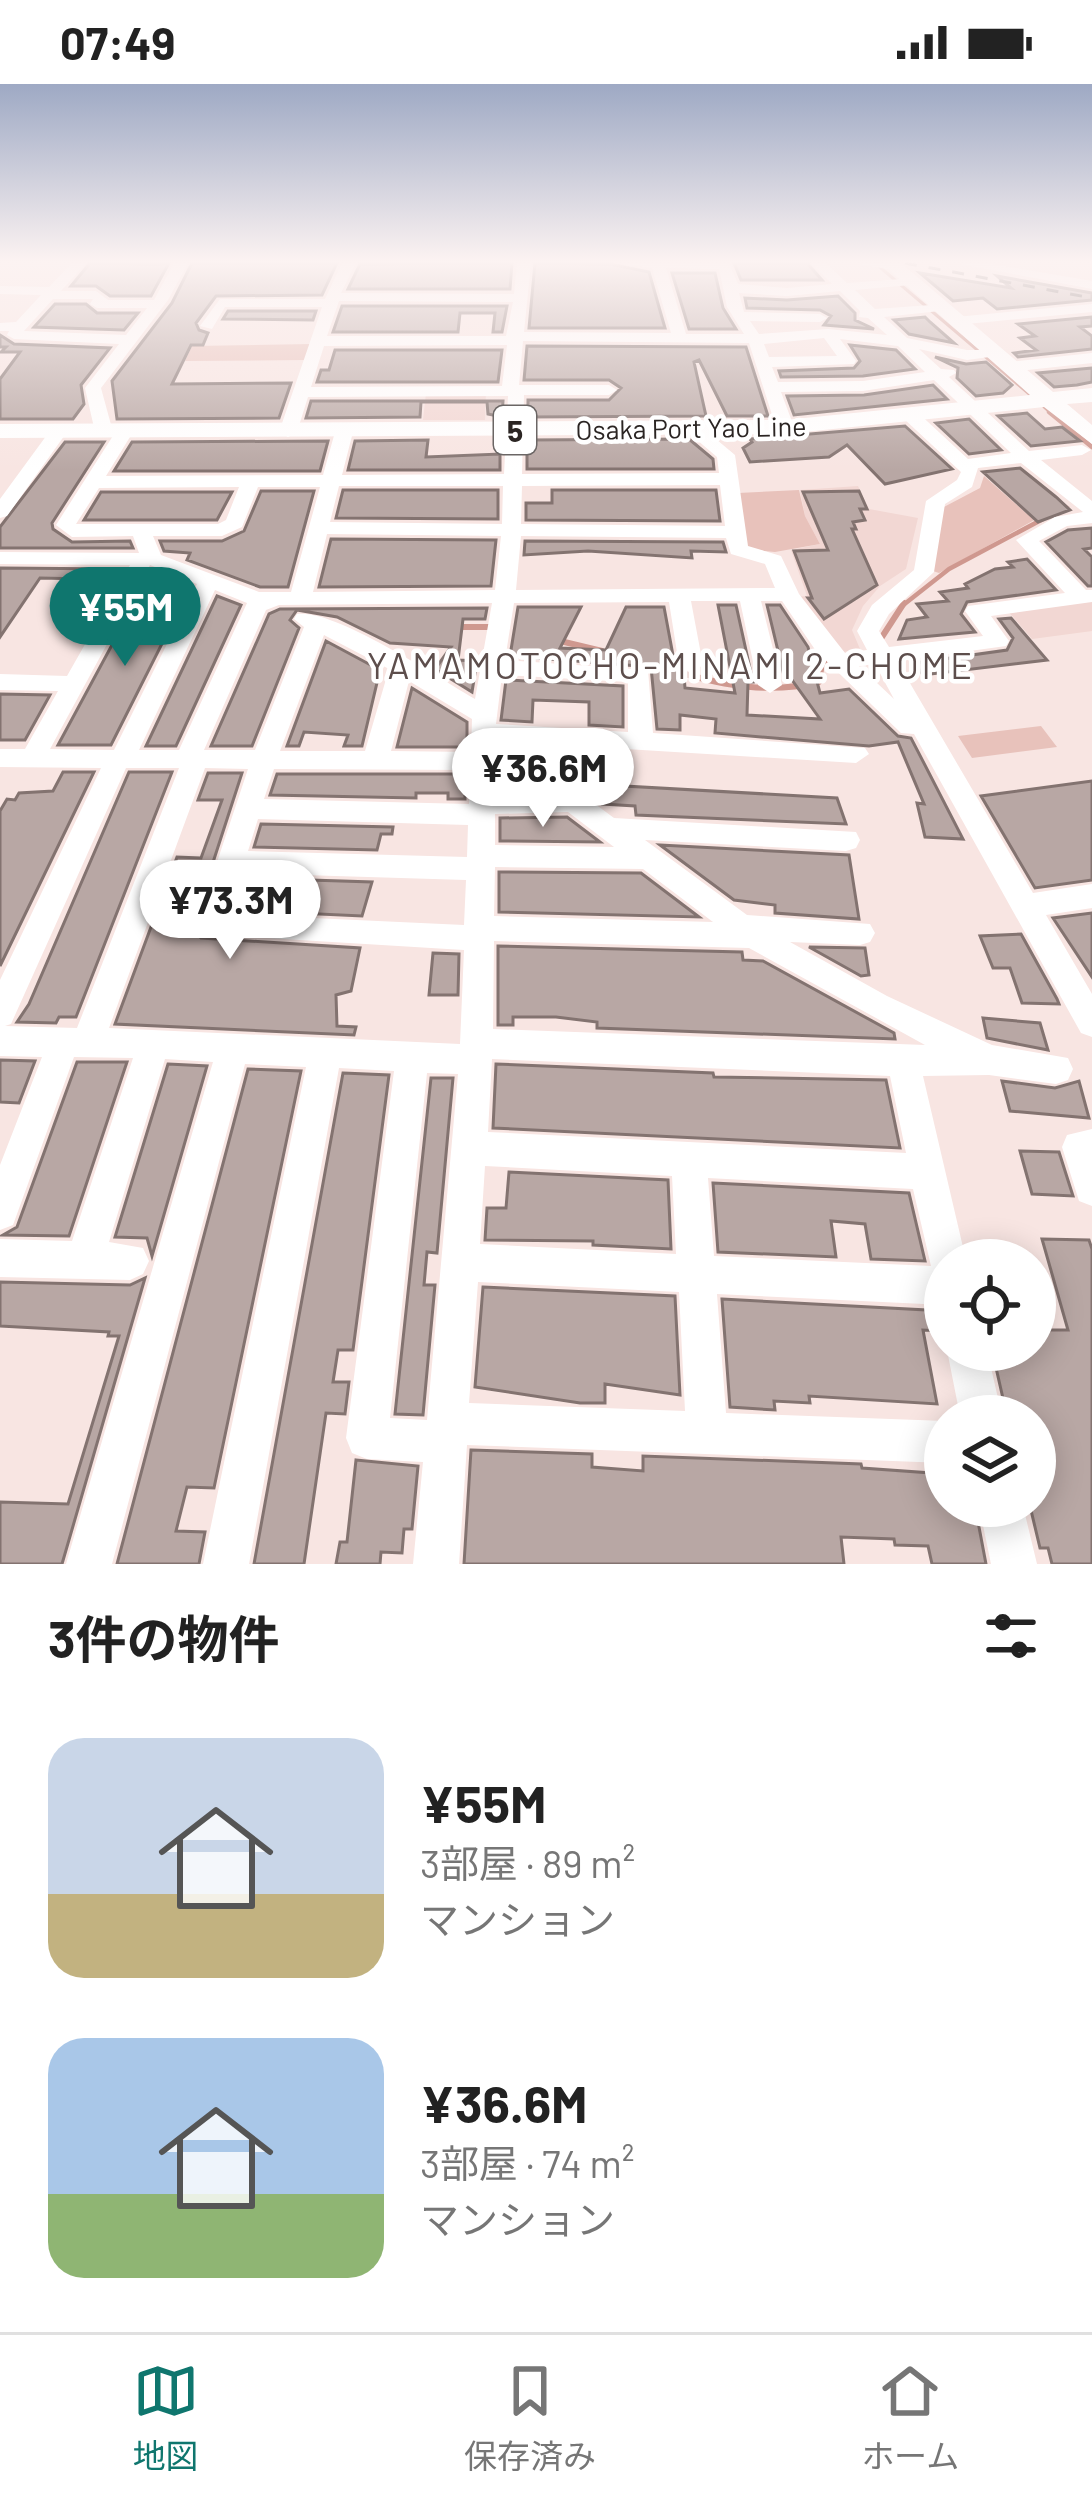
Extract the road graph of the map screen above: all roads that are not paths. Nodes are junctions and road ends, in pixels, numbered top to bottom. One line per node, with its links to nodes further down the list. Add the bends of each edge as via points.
1 (16, 332): 15 (street)
2 (134, 332): 15 (street)
3 (321, 332): 16 (street)
4 (514, 332): 13 (street)
5 (678, 332): 12 (street)
6 (750, 332): 14 (street)
7 (793, 332): 14 (street)
8 (834, 332): 20 (street, via 848,361)
9 (862, 332): 17 (street)
10 (892, 332): 17 (street)
11 (965, 332): 19 (main road)
12 (679, 335): 14 (street); 22 (street)
13 (513, 338): 16 (street); 21 (street); 25 (street)
14 (755, 339): 20 (street)
15 (128, 340): 38 (street, via 93,388)
16 (318, 341): 26 (street)
17 (902, 341): 19 (street); 23 (street)
18 (1092, 358): 19 (street)
19 (990, 359): 23 (street); 29 (main road)
20 (765, 362): 24 (street)
21 (547, 363): 22 (street); 22 (street); 25 (street)
22 (607, 369)
23 (938, 374): 24 (street, via 863,386); 30 (street)
24 (774, 387): 33 (street)
25 (513, 390): 27 (street); 35 (street)
26 (301, 392): 27 (street); 39 (street)
27 (374, 392): 40 (street)
28 (1092, 395): 29 (main road, Osaka Port Yao Line / 5)
29 (1040, 400): 30 (main road, Osaka Port Yao Line / 5); 32 (main road)
30 (973, 407): 31 (main road, Osaka Port Yao Line / 5); 42 (street)
31 (908, 413): 33 (main road, Osaka Port Yao Line / 5); 43 (street)
32 (1081, 417): 41 (main road)
33 (785, 427): 34 (main road, Osaka Port Yao Line / 5)
34 (692, 428): 35 (main road, Osaka Port Yao Line / 5); 46 (street, via 722,450)
35 (513, 430): 40 (main road, Osaka Port Yao Line / 5); 45 (street)
36 (0, 431): 37 (main road, Osaka Port Yao Line / 5)
37 (58, 432): 38 (main road, Osaka Port Yao Line / 5); 49 (street)
38 (114, 432): 39 (main road, Osaka Port Yao Line / 5); 48 (street)
39 (287, 432): 40 (main road, Osaka Port Yao Line / 5)
40 (353, 432): 44 (street)
41 (1087, 443): 42 (street)
42 (1025, 457): 43 (street); 50 (street)
43 (968, 464): 66 (street, via 965,483 936,501 924,572 868,631)
44 (332, 479): 45 (street); 47 (street); 51 (street)
45 (511, 479): 46 (street); 52 (street)
46 (730, 479): 54 (street)
47 (250, 480): 48 (street); 53 (street, via 235,523 221,530)
48 (92, 482): 53 (street, via 66,525)
49 (0, 512)
50 (1092, 513): 62 (street, via 1026,540)
51 (318, 528): 52 (street); 63 (street)
52 (509, 529): 54 (street); 61 (street)
53 (141, 530): 56 (street)
54 (733, 532): 59 (street, via 739,550 774,560)
55 (0, 558): 56 (street)
56 (148, 558): 57 (street); 72 (street)
57 (208, 580): 64 (street); 78 (street)
58 (749, 594): 59 (street); 60 (street); 73 (street)
59 (788, 594): 67 (street)
60 (680, 595): 61 (street); 68 (street)
61 (501, 596): 63 (street); 70 (street)
62 (1087, 597): 66 (street, via 976,610 998,640)
63 (301, 598): 64 (street)
64 (258, 600): 65 (street); 79 (street)
65 (317, 623): 69 (street); 80 (street)
66 (879, 654): 67 (street); 75 (street)
67 (838, 661): 75 (street)
68 (691, 665)
69 (401, 666): 74 (street); 81 (street)
70 (491, 667): 74 (street); 76 (street, via 640,675)
71 (0, 682): 72 (street)
72 (74, 684): 82 (street)
73 (770, 685)
74 (484, 736): 76 (street); 81 (street); 83 (street); 85 (street)
75 (928, 740): 92 (street)
76 (641, 742): 77 (street)
77 (856, 754)
78 (119, 760): 79 (street); 82 (street); 97 (street)
79 (191, 761): 80 (street); 100 (street)
80 (263, 762): 81 (street); 84 (street)
81 (375, 762)
82 (11, 763)
83 (577, 802): 85 (street); 86 (street)
84 (248, 809): 85 (street); 89 (street)
85 (482, 809): 90 (street)
86 (612, 827): 87 (street); 88 (street)
87 (846, 841)
88 (648, 858): 90 (street); 93 (street)
89 (232, 862): 90 (street); 94 (street, via 211,925)
90 (480, 863): 94 (street)
91 (1092, 896): 92 (street)
92 (1024, 906): 96 (street)
93 (746, 931): 94 (street); 95 (street); 106 (street)
94 (478, 933): 103 (street)
95 (860, 933)
96 (1077, 970): 98 (street)
97 (0, 1014)
98 (1092, 1023)
99 (0, 1041): 100 (street)
100 (76, 1041): 101 (street); 110 (street)
101 (154, 1044): 102 (street); 118 (street)
102 (233, 1048): 104 (street); 127 (street)
103 (476, 1052): 105 (street); 107 (street); 111 (street)
104 (325, 1053): 105 (street); 128 (street)
105 (412, 1057): 123 (street, via 368,1438)
106 (989, 1060): 107 (street); 108 (street)
107 (903, 1061): 113 (street)
108 (1056, 1069)
109 (1092, 1146): 114 (street, via 1079,1147)
110 (12, 1147): 115 (street)
111 (470, 1148): 112 (street); 120 (street)
112 (689, 1159): 113 (street); 121 (street)
113 (927, 1172): 116 (street)
114 (1092, 1188)
115 (0, 1212)
116 (941, 1239)
117 (0, 1258): 118 (street)
118 (84, 1259): 119 (street)
119 (130, 1261)
120 (460, 1262): 121 (street); 123 (street)
121 (696, 1274): 122 (street); 124 (street)
122 (924, 1285)
123 (447, 1432): 124 (street); 129 (street)
124 (707, 1432): 125 (street)
125 (924, 1441)
126 (1006, 1527): 130 (street)
127 (89, 1564)
128 (226, 1564)
129 (436, 1564)
130 (1014, 1564)

